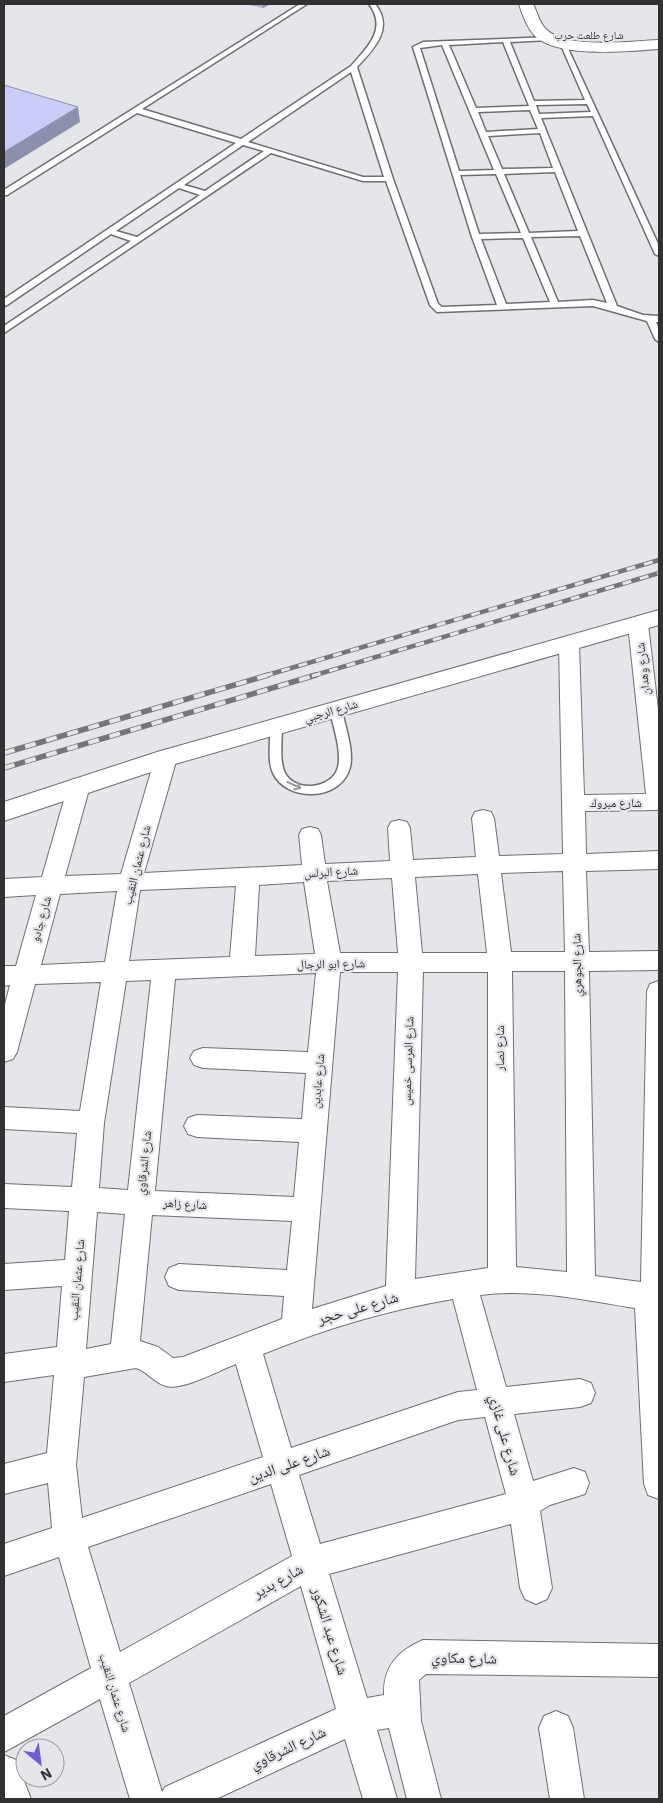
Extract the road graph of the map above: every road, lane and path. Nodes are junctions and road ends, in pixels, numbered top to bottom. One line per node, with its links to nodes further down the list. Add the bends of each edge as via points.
1 (304, 4): 12 (lane)
2 (372, 4): 9 (lane, via 379,17 375,43)
3 (526, 4): 5 (main road)
4 (659, 35): 5 (main road, شارع طلعت حرب)
5 (552, 39): 6 (lane); 8 (main road, شارع طلعت حرب); 10 (lane)
6 (506, 40): 7 (lane); 11 (lane)
7 (445, 43): 13 (lane); 21 (lane, via 416,47)
8 (659, 45)
9 (353, 67): 17 (lane); 22 (lane)
10 (589, 102): 11 (lane); 14 (lane)
11 (534, 109): 13 (lane); 14 (lane); 15 (lane)
12 (136, 110): 17 (lane); 24 (lane)
13 (472, 110): 16 (lane)
14 (595, 114): 31 (lane)
15 (542, 131): 16 (lane); 19 (lane)
16 (483, 134): 20 (lane)
17 (241, 141): 18 (lane); 23 (lane)
18 (271, 150): 22 (lane, via 363,179); 25 (lane)
19 (558, 170): 20 (lane); 27 (lane)
20 (499, 172): 21 (lane); 28 (lane)
21 (456, 174): 29 (lane)
22 (389, 179): 35 (lane, via 436,308 446,311)
23 (177, 185): 25 (lane); 26 (lane)
24 (4, 193)
25 (206, 194): 30 (lane)
26 (109, 231): 30 (lane); 32 (lane)
27 (584, 233): 28 (lane); 34 (lane)
28 (525, 235): 29 (lane); 33 (lane)
29 (476, 237): 35 (lane)
30 (138, 240): 37 (lane)
31 (659, 254)
32 (4, 303)
33 (555, 305): 34 (lane, via 593,303); 35 (lane)
34 (613, 307): 36 (lane, via 631,316)
35 (503, 308)
36 (655, 319): 38 (lane)
37 (4, 330)
38 (659, 339)
39 (649, 621): 40 (main road, شارع الرجبي); 41 (street, شارع وهدان)
40 (568, 644): 42 (main road, شارع الرجبي); 48 (street, شارع الجوهري)
41 (652, 690): 44 (street, شارع وهدان)
42 (336, 710): 43 (main road, شارع الرجبي); 43 (lane, one-way to 42, via 279,773 289,785 297,788 324,789 339,780 344,767)
43 (276, 727): 45 (main road, شارع الرجبي)
44 (656, 745): 47 (street, شارع وهدان)
45 (166, 758): 46 (main road, شارع الرجبي); 59 (street, شارع عثمان النقيب)
46 (79, 786): 49 (main road, شارع الرجبي); 60 (street, شارع جادو)
47 (659, 802): 48 (street, شارع مبروك)
48 (573, 803): 54 (street, شارع الجوهري)
49 (4, 812)
50 (483, 818): 55 (street, شارع نصار)
51 (398, 828): 56 (street, شارع المرسى خميس)
52 (310, 835): 57 (street, شارع عابدين)
53 (659, 860): 54 (street, شارع البرلس)
54 (574, 863): 55 (street, شارع البرلس); 64 (street, شارع الجوهري)
55 (488, 865): 56 (street, شارع البرلس); 63 (street, شارع نصار)
56 (402, 869): 57 (street, شارع البرلس); 66 (street, شارع المرسى خميس)
57 (314, 873): 58 (street, شارع البرلس); 65 (street, شارع عابدين)
58 (248, 876): 59 (street, شارع البرلس); 67 (street)
59 (130, 882): 60 (street, شارع البرلس); 69 (street, شارع عثمان النقيب)
60 (51, 886): 61 (street, شارع البرلس); 70 (street, شارع جادو)
61 (4, 888)
62 (659, 961): 64 (street, شارع ابو الرجال)
63 (500, 962): 64 (street, شارع ابو الرجال); 66 (street, شارع ابو الرجال); 86 (street, شارع نصار)
64 (577, 962): 89 (street, شارع الجوهري)
65 (329, 963): 66 (street, شارع ابو الرجال); 67 (street, شارع ابو الرجال); 74 (street, شارع عابدين)
66 (411, 963): 90 (street, شارع المرسى خميس)
67 (242, 966): 68 (street, شارع ابو الرجال)
68 (164, 969): 69 (street, شارع ابو الرجال); 81 (street, شارع الشرقاوي)
69 (115, 971): 70 (street, شارع ابو الرجال); 76 (street, شارع عثمان النقيب)
70 (15, 976): 72 (street, شارع جادو)
71 (659, 991): 91 (street)
72 (4, 1052)
73 (203, 1058): 74 (street)
74 (320, 1063): 78 (street, شارع عابدين)
75 (4, 1118): 76 (street)
76 (91, 1123): 80 (street, شارع عثمان النقيب)
77 (198, 1126): 78 (street)
78 (314, 1131): 82 (street, شارع عابدين)
79 (4, 1196): 80 (street, شارع زاهر)
80 (84, 1199): 81 (street, شارع زاهر); 83 (street, شارع عثمان النقيب)
81 (140, 1202): 82 (street, شارع زاهر); 94 (street, شارع الشرقاوي)
82 (307, 1210): 87 (street, شارع عابدين)
83 (77, 1272): 84 (street); 95 (street, شارع عثمان النقيب)
84 (4, 1277)
85 (179, 1277): 87 (street)
86 (502, 1279): 88 (street, شارع على حجر); 89 (street, شارع على حجر)
87 (300, 1284): 92 (street, شارع عابدين)
88 (464, 1284): 90 (street, شارع على حجر); 98 (street, شارع على غازي)
89 (581, 1286): 91 (street, شارع على حجر)
90 (400, 1296): 92 (street, شارع على حجر)
91 (654, 1296): 103 (street)
92 (296, 1327): 93 (street, شارع على حجر)
93 (246, 1347): 94 (street, شارع على حجر, via 183,1372 168,1373 148,1357); 100 (street, شارع عبد الشكور)
94 (124, 1356): 95 (street, شارع على حجر)
95 (70, 1362): 96 (street, شارع على حجر); 99 (street, شارع عثمان النقيب)
96 (4, 1368)
97 (580, 1393): 98 (street, شارع على الدين)
98 (496, 1402): 100 (street, شارع على الدين, via 458,1406); 104 (street, شارع على غازي)
99 (61, 1465): 101 (street); 105 (street, شارع عثمان النقيب)
100 (281, 1467): 105 (street, شارع على الدين); 107 (street, شارع عبد الشكور)
101 (4, 1479)
102 (574, 1483): 104 (street, شارع بدير, via 544,1490)
103 (659, 1484)
104 (524, 1505): 107 (street, شارع بدير); 108 (street, شارع على غازي)
105 (69, 1538): 106 (street, شارع على الدين); 110 (street, شارع عثمان النقيب)
106 (4, 1560)
107 (310, 1563): 110 (street, شارع بدير); 112 (street, شارع عبد الشكور)
108 (536, 1588)
109 (659, 1661): 111 (street, شارع مكاوي, via 423,1658 410,1664 402,1677)
110 (110, 1676): 114 (street, شارع بدير); 117 (street, شارع عثمان النقيب)
111 (402, 1709): 112 (street, شارع الشرقاوي); 120 (street, شارع مكاوي)
112 (356, 1718): 118 (street, شارع الشرقاوي); 119 (street, شارع عبد الشكور)
113 (556, 1728): 121 (street)
114 (4, 1735)
115 (4, 1772): 116 (street)
116 (14, 1799)
117 (147, 1799)
118 (177, 1799)
119 (380, 1799)
120 (424, 1799)
121 (567, 1799)

